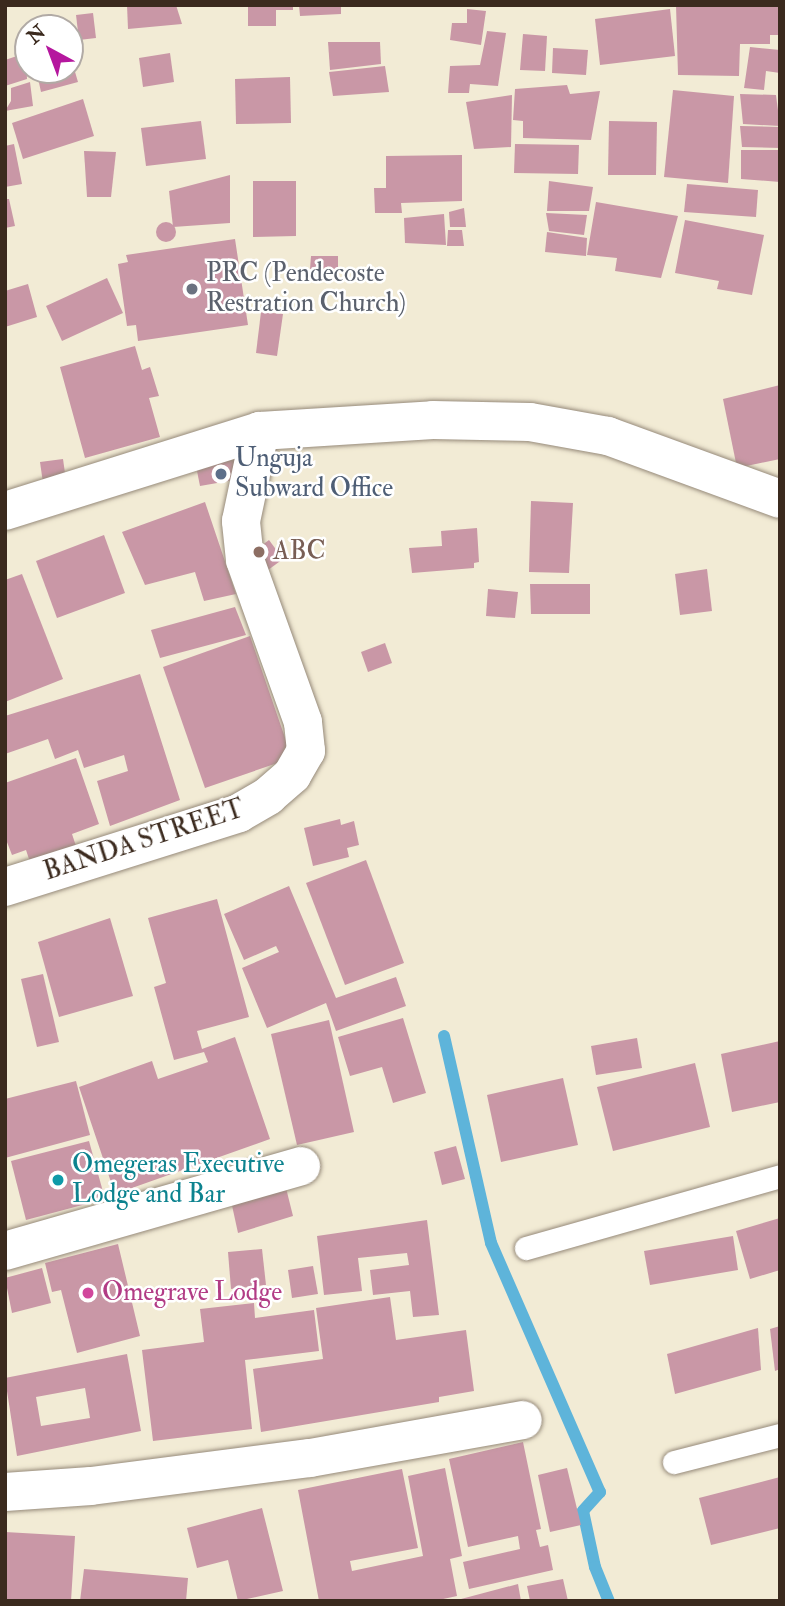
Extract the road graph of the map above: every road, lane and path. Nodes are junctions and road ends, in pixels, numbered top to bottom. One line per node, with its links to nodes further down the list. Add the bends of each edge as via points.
1 (260, 431): 2 (street, via 433,419 530,422 608,436); 3 (street); 4 (street, BANDA STREET, via 241,521 245,560 303,722 306,751 284,782 239,813)
2 (780, 499)
3 (5, 511)
4 (5, 887)
5 (302, 1166): 8 (street)
6 (780, 1176): 7 (lane)
7 (526, 1248)
8 (5, 1251)
9 (523, 1420): 12 (street, via 297,1460)
10 (780, 1434): 11 (lane)
11 (674, 1462)
12 (5, 1492)

